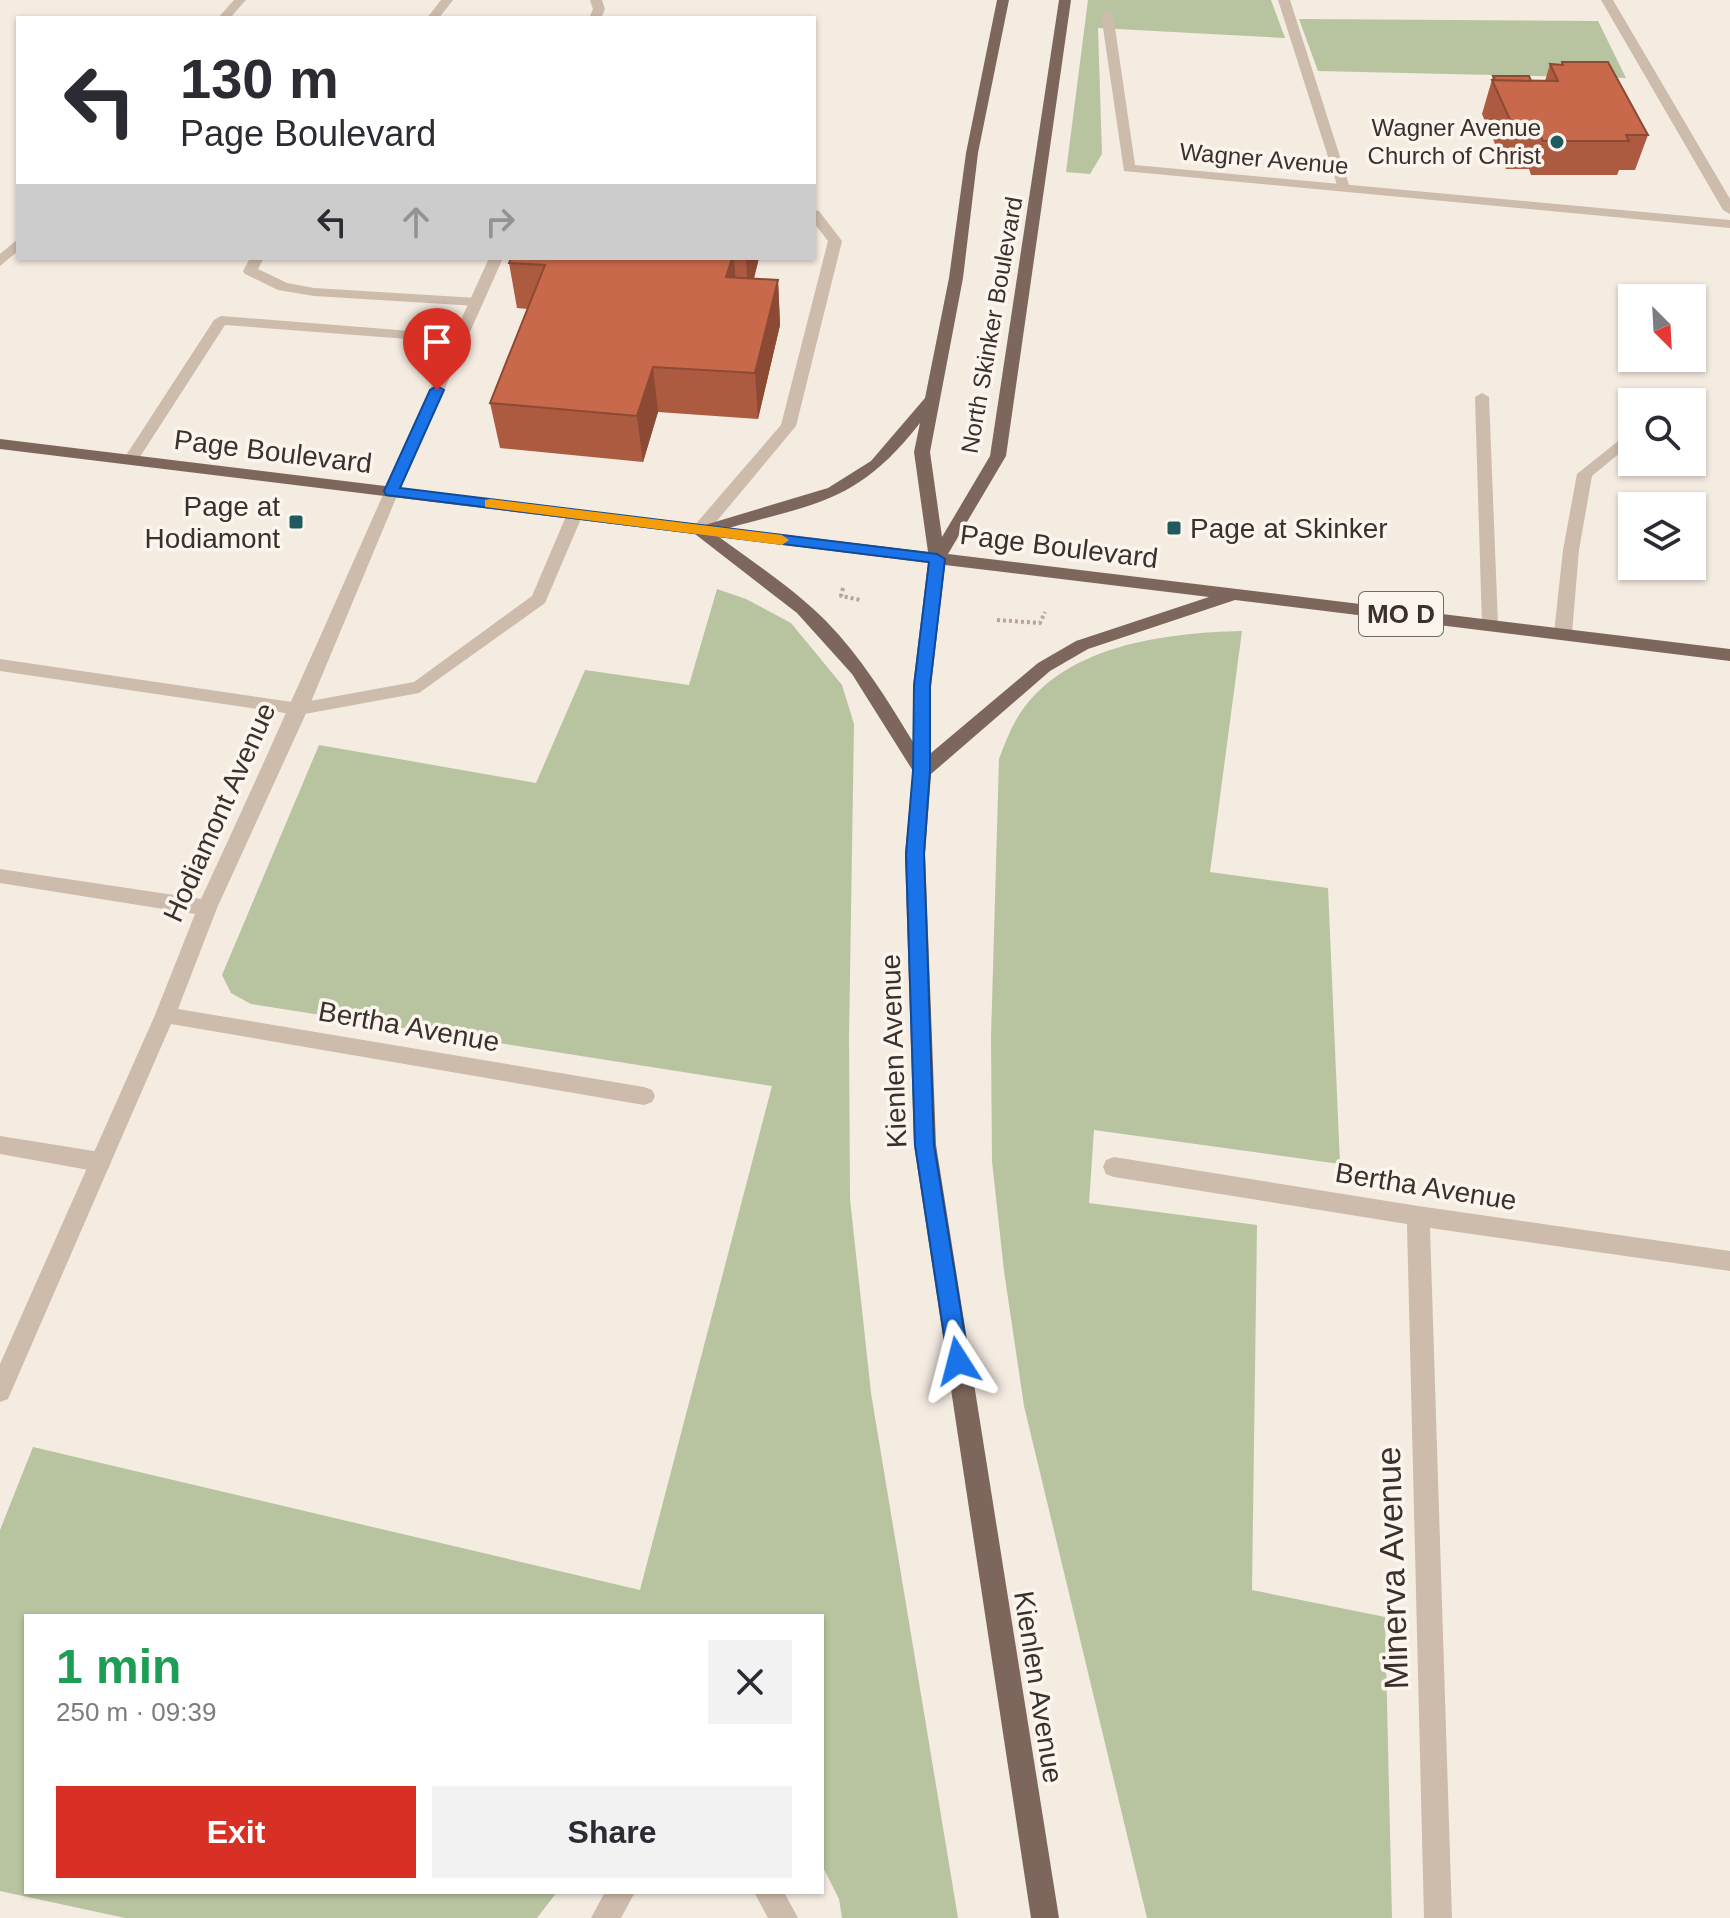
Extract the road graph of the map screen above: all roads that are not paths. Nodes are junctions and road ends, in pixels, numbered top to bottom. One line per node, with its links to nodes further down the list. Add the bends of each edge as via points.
1 (240, 0): 8 (street)
2 (447, 0): 9 (street)
3 (1003, 0): 20 (main road, North Skinker Boulevard, via 972,153)
4 (1065, 0): 28 (main road, North Skinker Boulevard, via 998,456)
5 (1284, 0): 10 (street)
6 (1607, 0): 11 (street)
7 (1107, 14): 10 (street, Wagner Avenue, via 1129,168)
8 (226, 16)
9 (435, 16)
10 (1344, 188): 13 (street, Wagner Avenue)
11 (1730, 210)
12 (816, 217): 27 (street, via 835,241 788,426)
13 (1730, 224)
14 (16, 245): 17 (street)
15 (256, 260): 18 (street, via 250,271 283,287)
16 (495, 260): 18 (street, Hodiamont Avenue)
17 (0, 262)
18 (477, 302): 19 (street, Hodiamont Avenue)
19 (460, 339): 24 (street, via 221,320); 25 (street, Hodiamont Avenue)
20 (934, 396): 27 (main road, via 871,470 854,482); 28 (main road, North Skinker Boulevard, via 922,452)
21 (1482, 397): 30 (street)
22 (0, 444): 24 (main road, Page Boulevard / MO D)
23 (1618, 447): 31 (street, via 1585,474)
24 (131, 460): 25 (main road, Page Boulevard / MO D)
25 (391, 491): 26 (main road, Page Boulevard / MO D); 34 (street, Hodiamont Avenue)
26 (575, 514): 27 (main road, Page Boulevard / MO D); 34 (street, via 539,599 419,687)
27 (700, 530): 28 (main road, Page Boulevard / MO D); 35 (main road, via 833,638)
28 (937, 559): 29 (main road, Page Boulevard / MO D); 35 (main road, Kienlen Avenue, via 922,686)
29 (1238, 593): 30 (main road, Page Boulevard / MO D); 35 (main road, via 1082,645 1044,667)
30 (1490, 625): 31 (main road, Page Boulevard / MO D)
31 (1563, 633): 32 (main road, Page Boulevard / MO D)
32 (1730, 655)
33 (0, 665): 34 (street)
34 (299, 709): 37 (street, Hodiamont Avenue)
35 (922, 771): 50 (main road, Kienlen Avenue, via 915,854 925,1145)
36 (0, 876): 37 (street)
37 (207, 908): 38 (street, Hodiamont Avenue)
38 (165, 1015): 39 (street, Bertha Avenue); 41 (street, Hodiamont Avenue)
39 (644, 1096)
40 (0, 1145): 41 (street)
41 (100, 1162): 45 (street, Hodiamont Avenue)
42 (1114, 1167): 43 (street, Bertha Avenue)
43 (1418, 1216): 44 (street, Bertha Avenue); 51 (street, Minerva Avenue)
44 (1730, 1261)
45 (0, 1391)
46 (620, 1894): 48 (street)
47 (769, 1894): 49 (street)
48 (605, 1918)
49 (784, 1918)
50 (1045, 1918)
51 (1438, 1918)

